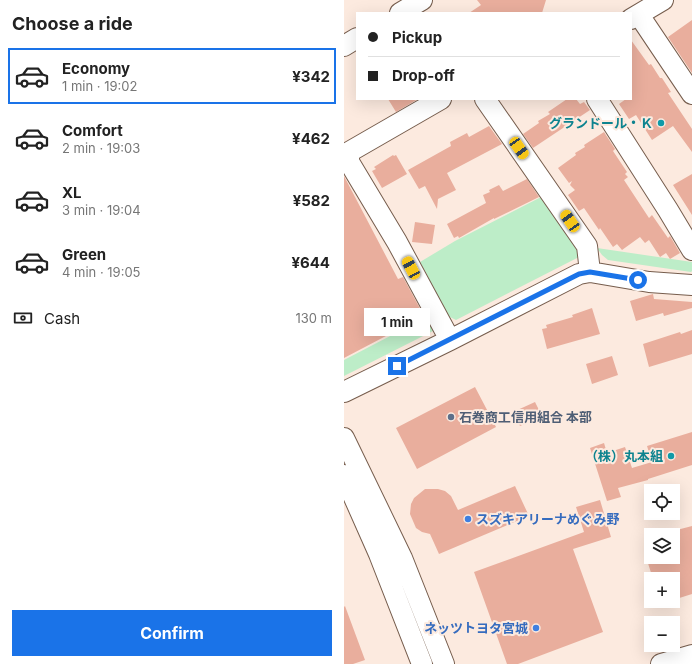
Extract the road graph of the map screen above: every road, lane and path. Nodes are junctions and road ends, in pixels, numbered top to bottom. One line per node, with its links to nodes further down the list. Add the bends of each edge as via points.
1 (422, 0): 3 (street); 4 (street)
2 (663, 0): 5 (street)
3 (402, 12)
4 (430, 12)
5 (635, 17): 8 (street)
6 (356, 39): 7 (street)
7 (344, 46)
8 (692, 94)
9 (439, 100): 15 (street, via 349,152 349,162 397,242)
10 (486, 100): 13 (street, via 587,246)
11 (598, 100): 12 (street)
12 (692, 250)
13 (590, 272): 14 (street, via 649,282); 15 (street, via 565,280)
14 (692, 285)
15 (450, 340): 16 (street)
16 (344, 392)
17 (344, 438): 21 (street, via 402,558)
18 (344, 476): 20 (street, via 379,554)
19 (692, 655): 22 (street)
20 (422, 664)
21 (444, 664)
22 (661, 664)

